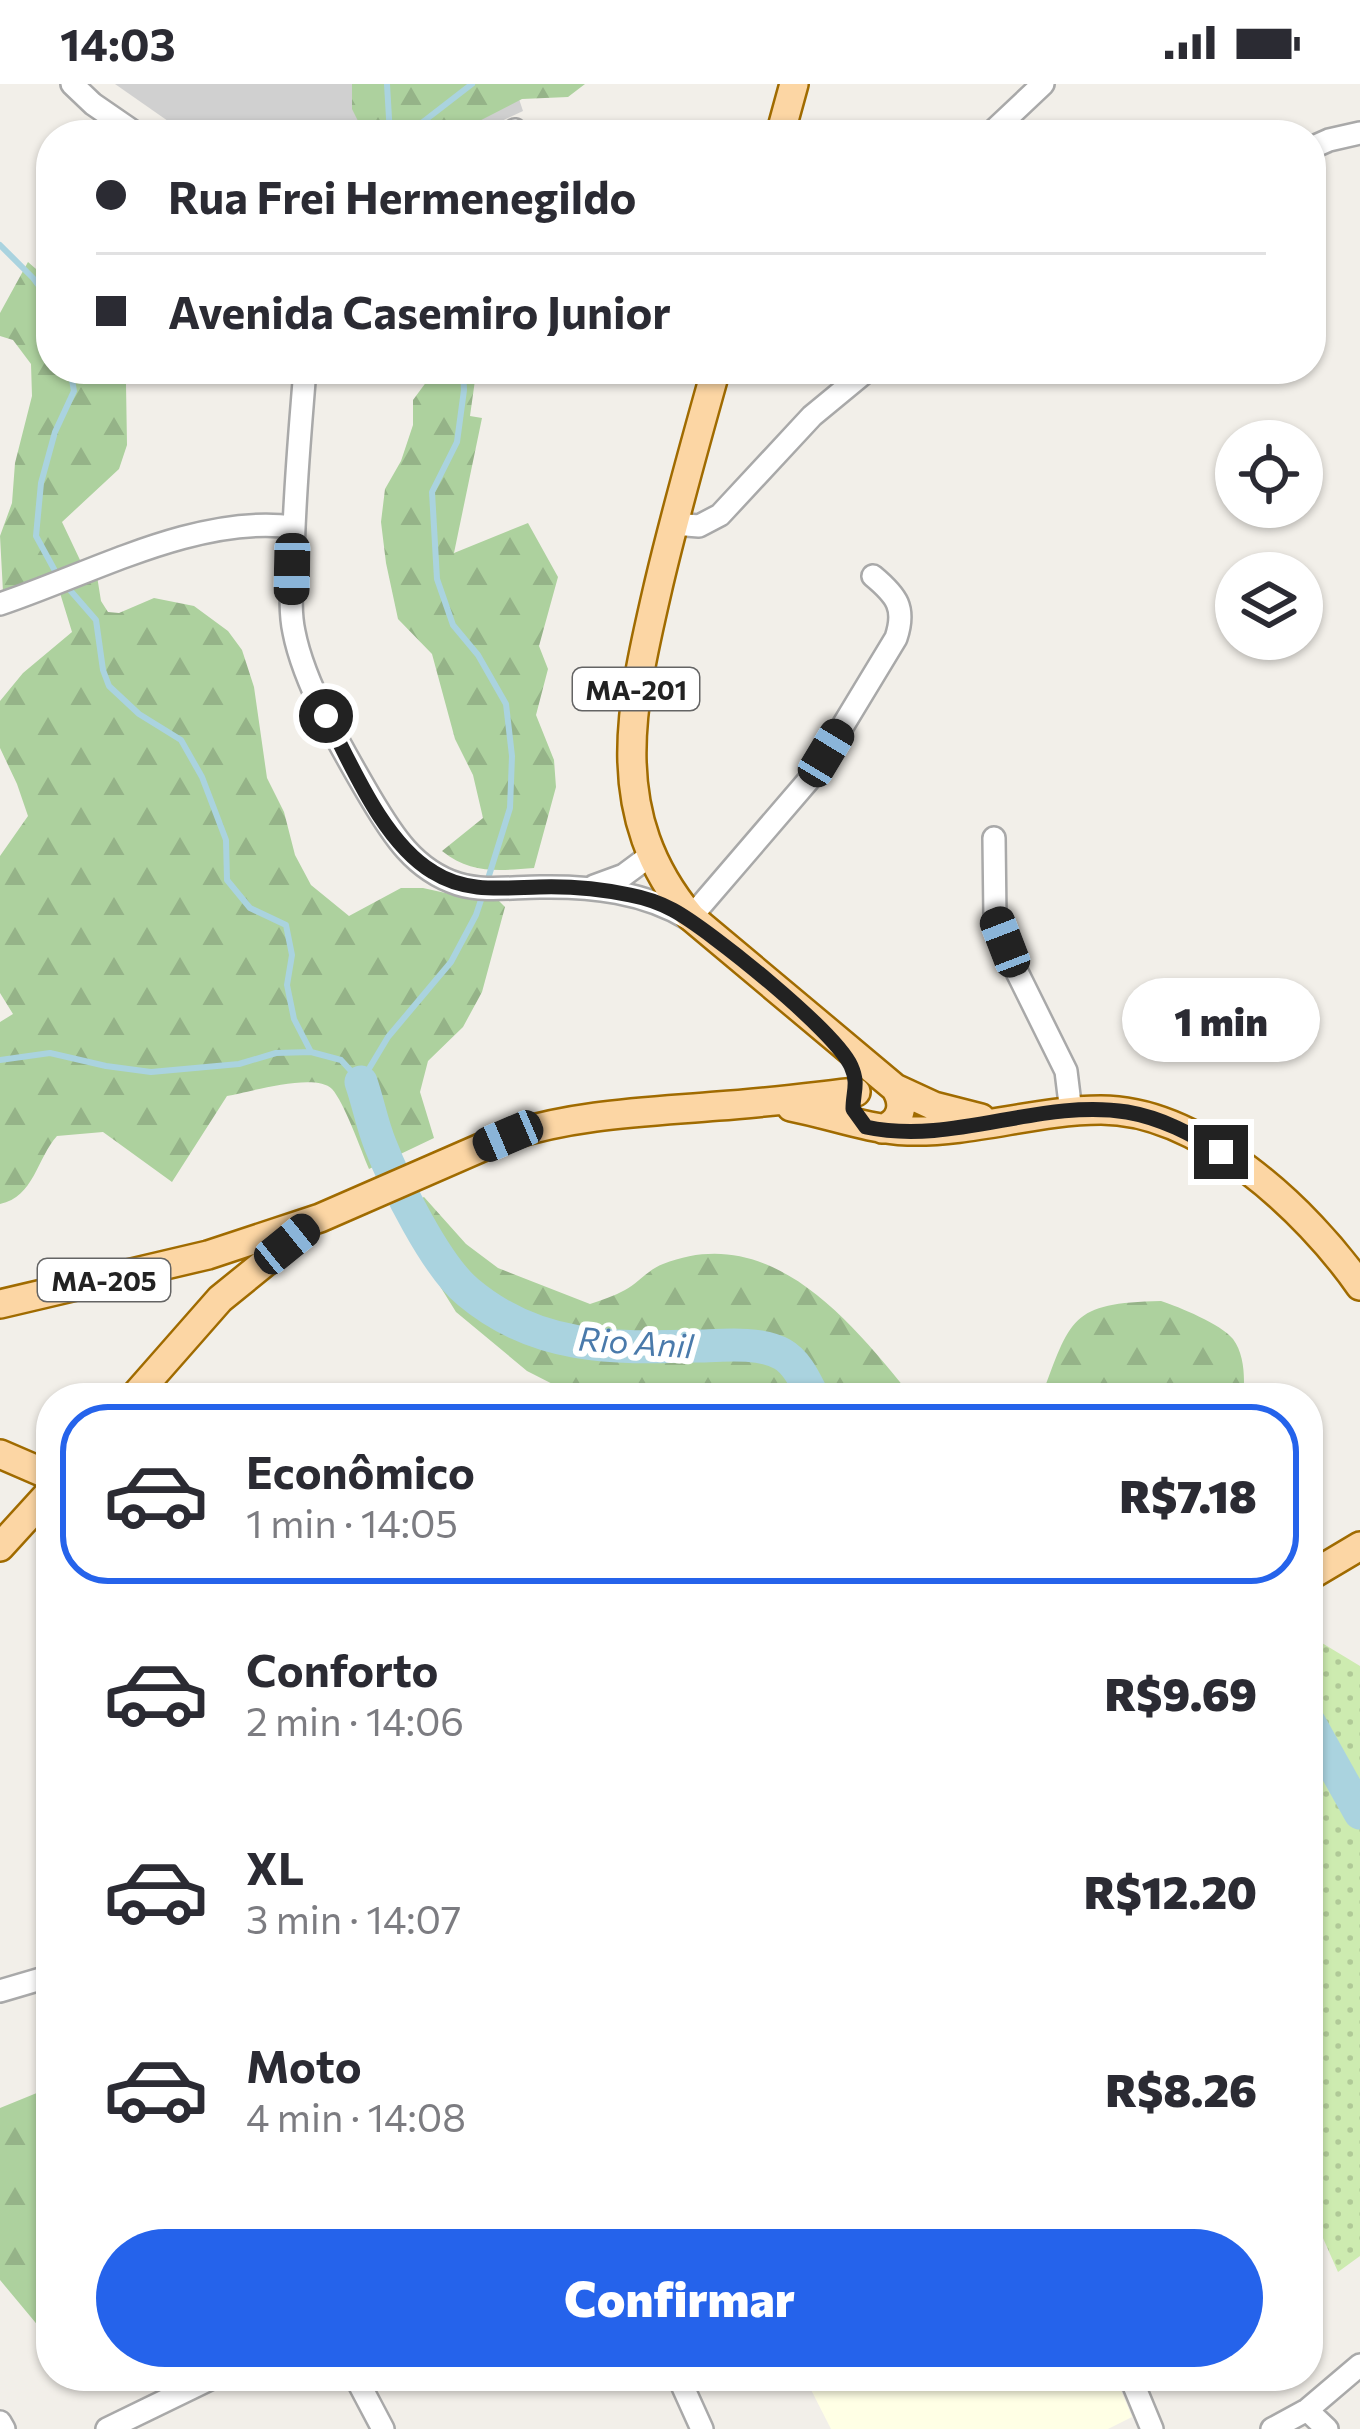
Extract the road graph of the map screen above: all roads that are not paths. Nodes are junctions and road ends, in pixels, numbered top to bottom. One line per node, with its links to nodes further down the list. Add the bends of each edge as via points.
1 (72, 84): 5 (street)
2 (794, 84): 6 (main road)
3 (1010, 84): 4 (street)
4 (1036, 91): 7 (street)
5 (116, 120)
6 (783, 120)
7 (1005, 120)
8 (1360, 133): 9 (street)
9 (1326, 141)
10 (304, 384): 14 (street)
11 (712, 384): 13 (main road, MA-201)
12 (850, 384): 13 (street, via 720,515 699,526)
13 (674, 524): 18 (main road, MA-201, via 631,734)
14 (293, 527): 16 (street, via 261,523 177,539); 19 (street, via 298,651 359,779 404,849 432,872 472,887)
15 (874, 576): 20 (street, via 900,608 896,638 813,775)
16 (0, 604)
17 (994, 838): 25 (street, via 995,918 1066,1071)
18 (651, 855): 19 (street); 20 (main road, MA-201)
19 (586, 889): 20 (street, via 649,899)
20 (698, 923): 21 (main road, MA-201)
21 (807, 1016): 22 (main road, MA-201); 23 (main road, MA-201, via 845,1055)
22 (892, 1086): 23 (main road, MA-205, via 872,1081); 26 (main road, MA-205, via 963,1115); 27 (main road, via 899,1116)
23 (857, 1090): 24 (main road, MA-205); 27 (main road, via 853,1109)
24 (759, 1103): 27 (main road, MA-205); 28 (main road, MA-205, via 569,1119 508,1136)
25 (1071, 1112): 26 (main road, MA-205); 30 (main road, MA-205, via 1127,1112 1193,1135 1288,1202)
26 (1015, 1119): 27 (main road, MA-205, via 943,1130)
27 (874, 1128)
28 (320, 1218): 29 (main road, MA-205); 31 (main road)
29 (208, 1255): 31 (main road, via 229,1274); 32 (main road, MA-205)
30 (1360, 1286)
31 (220, 1298): 33 (main road)
32 (0, 1304)
33 (146, 1383)
34 (0, 1454): 35 (main road)
35 (36, 1470)
36 (36, 1507): 38 (main road)
37 (1360, 1546): 39 (main road)
38 (0, 1547)
39 (1323, 1568)
40 (36, 1980): 41 (street)
41 (0, 1991)
42 (1360, 2366): 47 (street)
43 (185, 2391): 48 (street)
44 (363, 2391): 49 (street)
45 (685, 2391): 50 (street)
46 (1136, 2391): 51 (street)
47 (1300, 2420): 52 (street); 53 (street)
48 (107, 2429)
49 (383, 2429)
50 (702, 2429)
51 (1152, 2429)
52 (1272, 2429)
53 (1327, 2429)

